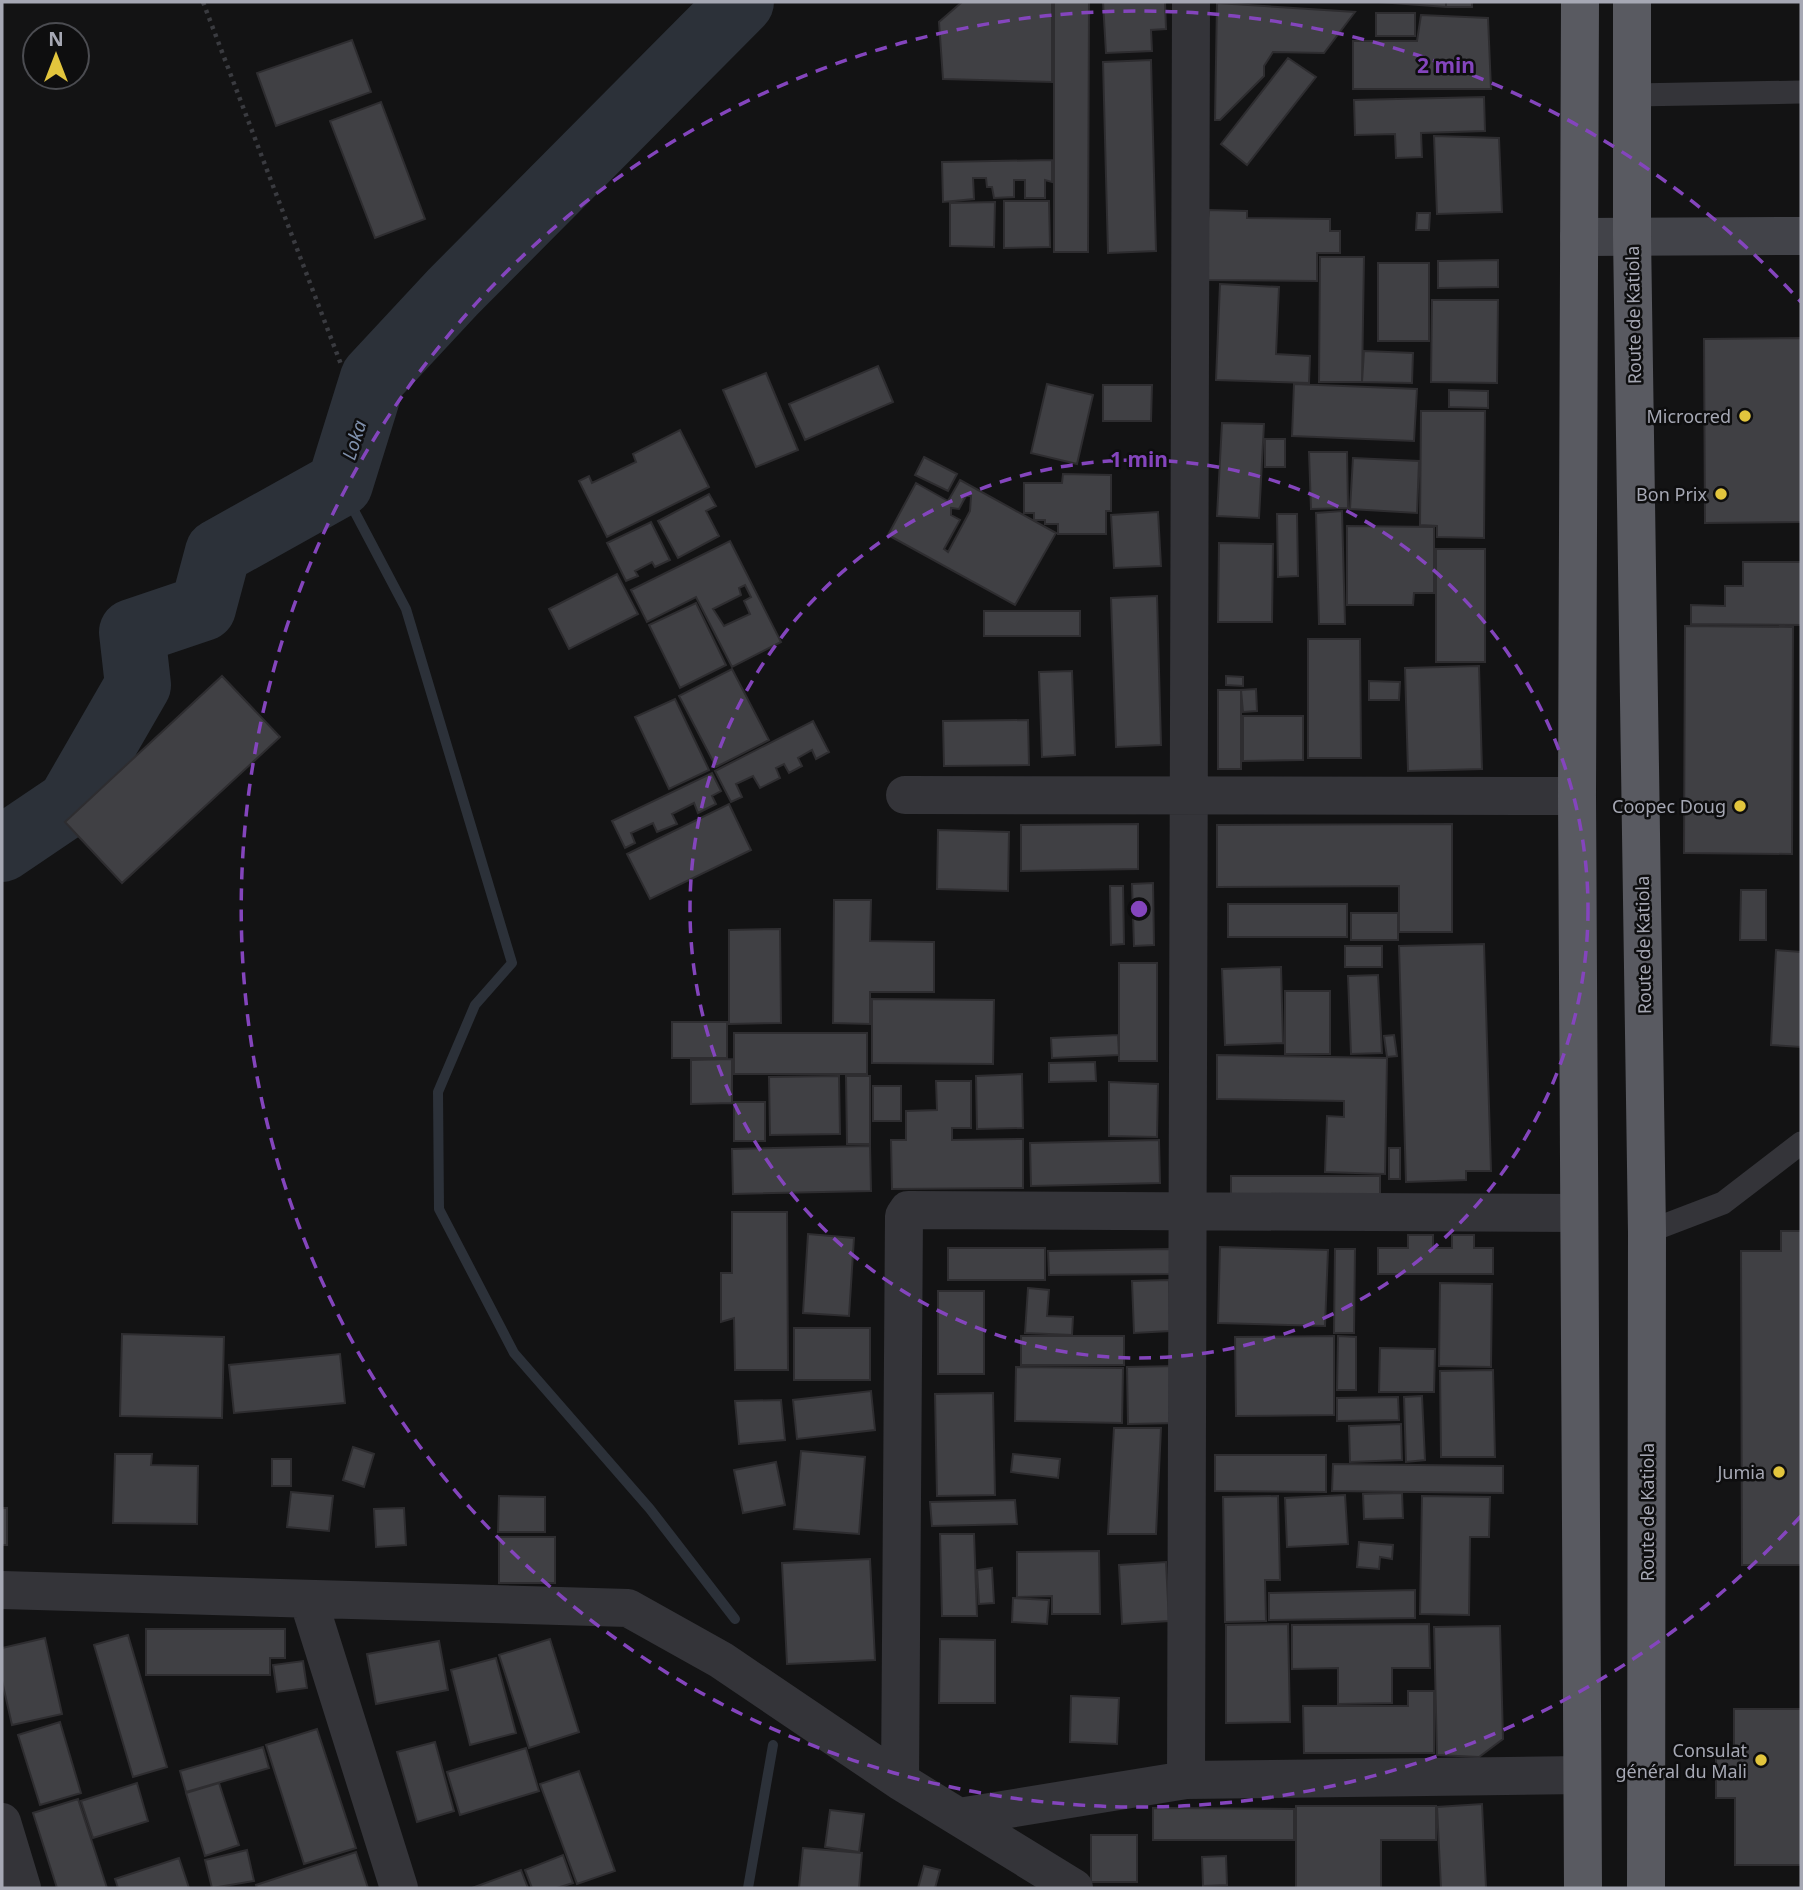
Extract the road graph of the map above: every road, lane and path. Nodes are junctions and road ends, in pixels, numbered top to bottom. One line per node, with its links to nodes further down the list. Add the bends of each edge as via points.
1 (203, 2): 10 (path)
2 (1191, 2): 12 (street)
3 (1580, 2): 9 (highway)
4 (1632, 2): 6 (highway, Route de Katiola)
5 (1801, 92): 6 (lane)
6 (1633, 95): 7 (highway, Route de Katiola)
7 (1632, 236): 8 (main road); 9 (main road); 17 (highway, Route de Katiola)
8 (1801, 236)
9 (1579, 237): 13 (highway)
10 (342, 367)
11 (905, 795): 12 (street)
12 (1189, 795): 13 (street); 15 (street)
13 (1577, 796): 16 (highway)
14 (1801, 1143): 17 (lane, via 1723,1203)
15 (1189, 1212): 16 (street); 21 (street); 22 (street, via 905,1213)
16 (1579, 1213): 20 (highway)
17 (1647, 1232): 29 (highway, Route de Katiola)
18 (2, 1590): 19 (street)
19 (308, 1600): 22 (street, via 628,1608 720,1660); 26 (street)
20 (1581, 1774): 21 (street); 28 (highway)
21 (1186, 1780): 23 (street)
22 (900, 1781): 23 (street)
23 (959, 1817): 27 (street)
24 (2, 1822): 25 (street)
25 (22, 1888)
26 (398, 1888)
27 (1074, 1888)
28 (1583, 1888)
29 (1646, 1888)

